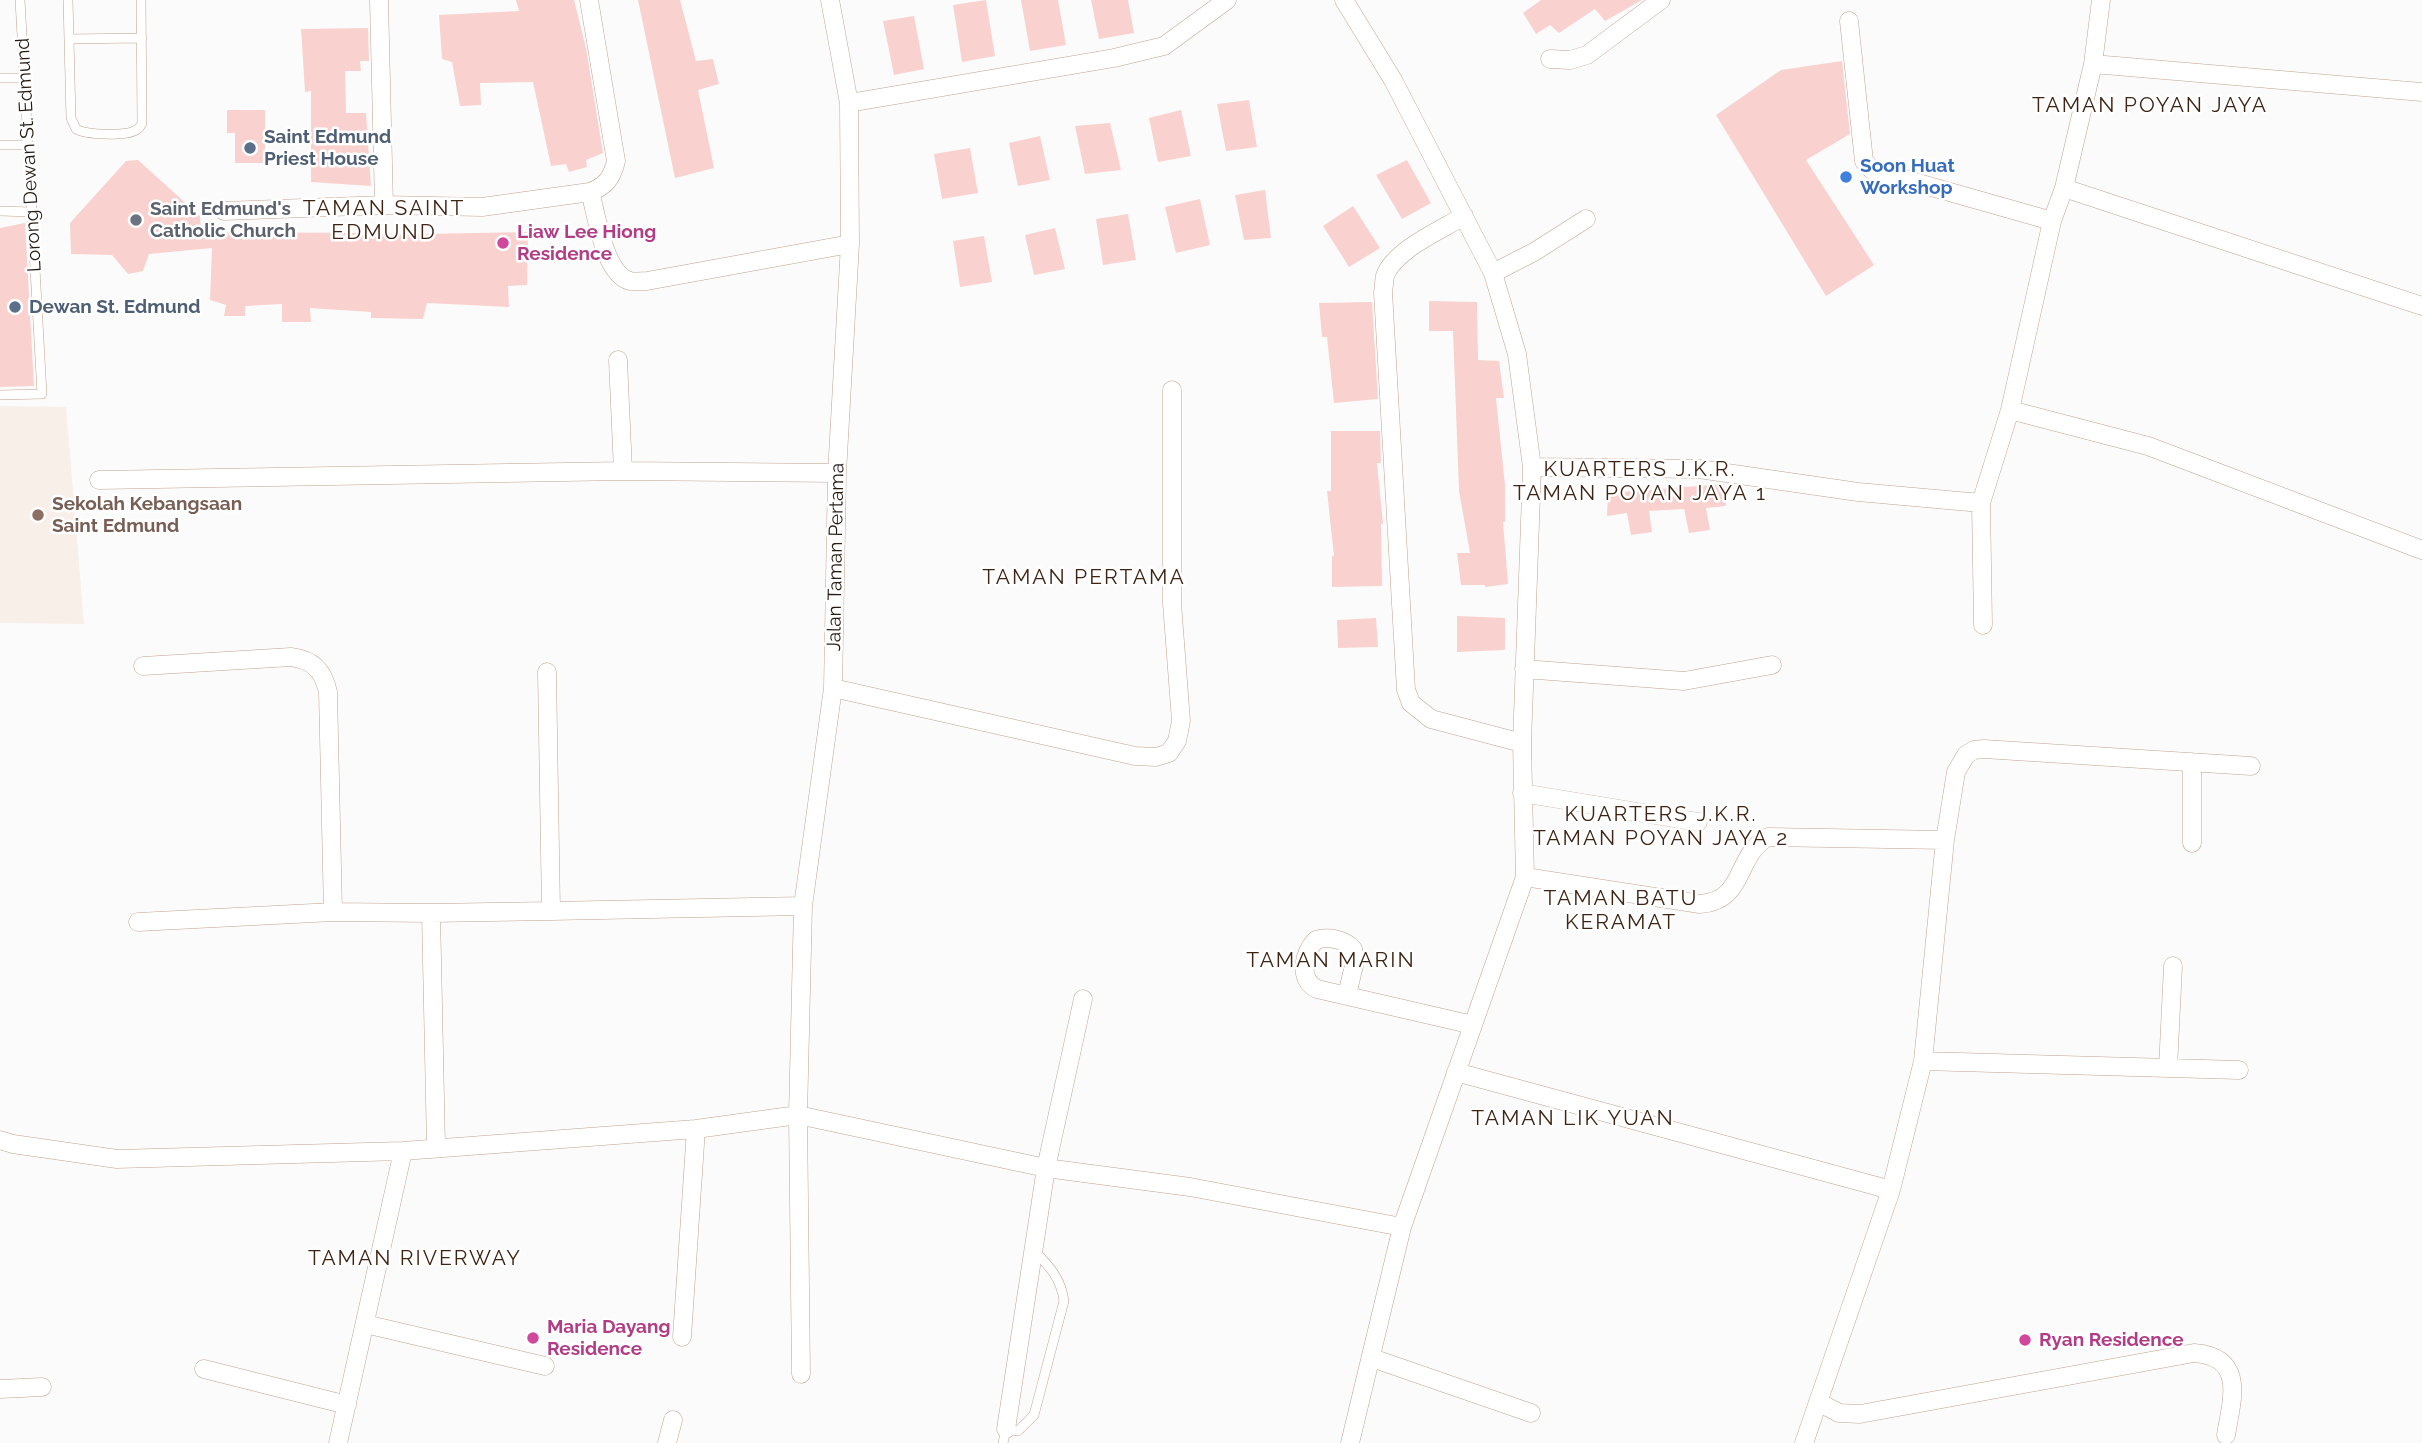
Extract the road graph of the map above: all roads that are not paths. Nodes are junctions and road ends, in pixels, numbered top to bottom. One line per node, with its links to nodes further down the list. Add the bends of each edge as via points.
1 (20, 0): 17 (lane, Lorong Dewan St. Edmund)
2 (68, 0): 13 (lane)
3 (141, 0): 12 (lane)
4 (379, 0): 24 (street)
5 (589, 0): 23 (street, via 616,161 603,187)
6 (830, 0): 19 (street, Jalan Taman Pertama)
7 (1227, 0): 19 (street, via 1164,46)
8 (1344, 0): 28 (street, via 1394,80)
9 (1661, 0): 14 (street, via 1587,55)
10 (2101, 0): 15 (street)
11 (1849, 21): 30 (street, via 1867,167)
12 (142, 38): 13 (lane); 13 (lane, via 144,117 139,128 128,133 88,134 73,124)
13 (69, 39)
14 (1550, 59)
15 (2093, 64): 18 (street); 22 (street)
16 (0, 78): 17 (lane)
17 (24, 78): 21 (lane, Lorong Dewan St. Edmund)
18 (2422, 92)
19 (849, 103): 31 (street, Jalan Taman Pertama)
20 (0, 145): 21 (lane)
21 (28, 145): 27 (lane, Lorong Dewan St. Edmund)
22 (2064, 188): 30 (street); 33 (street)
23 (590, 192): 24 (street, via 482,208); 31 (street, via 610,263 631,281)
24 (384, 205): 26 (street)
25 (0, 211): 27 (lane)
26 (224, 211)
27 (32, 212): 36 (lane, Lorong Dewan St. Edmund, via 42,394)
28 (1464, 216): 32 (street); 50 (street, via 1400,255 1385,275 1406,690 1411,703 1431,719)
29 (1586, 219): 32 (street)
30 (2052, 221): 37 (street)
31 (850, 244): 40 (street, Jalan Taman Pertama)
32 (1493, 273): 38 (street, via 1517,354)
33 (2422, 306)
34 (618, 360): 39 (street)
35 (1172, 390): 49 (street, via 1172,603 1181,721 1169,753 1135,756)
36 (0, 395)
37 (2010, 411): 42 (street); 43 (street, via 2148,446)
38 (1532, 467): 42 (street, via 1699,469 1858,492); 47 (street)
39 (623, 471): 40 (street); 41 (street)
40 (837, 473): 49 (street, Jalan Taman Pertama)
41 (99, 480)
42 (1982, 503): 44 (street)
43 (2422, 550)
44 (1983, 625)
45 (1772, 665): 47 (street, via 1684,681)
46 (143, 666): 60 (street, via 291,657 317,667 328,692)
47 (1524, 669): 50 (street)
48 (547, 672): 59 (street)
49 (832, 688): 58 (street, Jalan Taman Pertama)
50 (1522, 743): 53 (street)
51 (2192, 762): 52 (street); 55 (street, via 1974,750 1956,772); 56 (street)
52 (2251, 765)
53 (1522, 793): 54 (street); 57 (street)
54 (1698, 822)
55 (1945, 840): 57 (street, via 1768,837 1751,850 1732,889 1713,903); 67 (street)
56 (2192, 843)
57 (1525, 877): 66 (street)
58 (803, 906): 59 (street); 71 (street, Jalan Taman Pertama)
59 (551, 911): 61 (street)
60 (333, 912): 61 (street); 62 (street)
61 (431, 913): 74 (street)
62 (138, 922)
63 (2173, 967): 68 (street)
64 (1347, 995): 66 (street)
65 (1083, 999): 76 (street)
66 (1473, 1025): 70 (street)
67 (1923, 1061): 68 (street); 77 (street)
68 (2168, 1068): 69 (street)
69 (2239, 1070)
70 (1456, 1072): 77 (street); 78 (street)
71 (798, 1115): 72 (street); 76 (street); 85 (street, Jalan Taman Pertama)
72 (696, 1129): 74 (street); 81 (street)
73 (0, 1140): 75 (street, via 117,1159)
74 (436, 1146): 75 (street)
75 (403, 1151): 80 (street)
76 (1046, 1168): 78 (street, via 1190,1187); 79 (street)
77 (1891, 1190): 88 (street)
78 (1402, 1227): 82 (street)
79 (1032, 1248): 93 (street); 93 (lane, via 1056,1275 1064,1301 1034,1415 1018,1431)
80 (365, 1324): 83 (street); 89 (street)
81 (682, 1337)
82 (1371, 1358): 90 (street); 96 (street)
83 (545, 1366)
84 (204, 1369): 89 (street)
85 (802, 1374)
86 (42, 1387): 87 (street)
87 (0, 1389)
88 (1818, 1402): 92 (street, via 1839,1412 1860,1414 2181,1355 2210,1354 2223,1362 2234,1390); 97 (street)
89 (347, 1405): 94 (street)
90 (1531, 1413)
91 (673, 1420): 95 (street)
92 (2226, 1435)
93 (1005, 1436)
94 (338, 1443)
95 (667, 1443)
96 (1350, 1443)
97 (1804, 1443)

